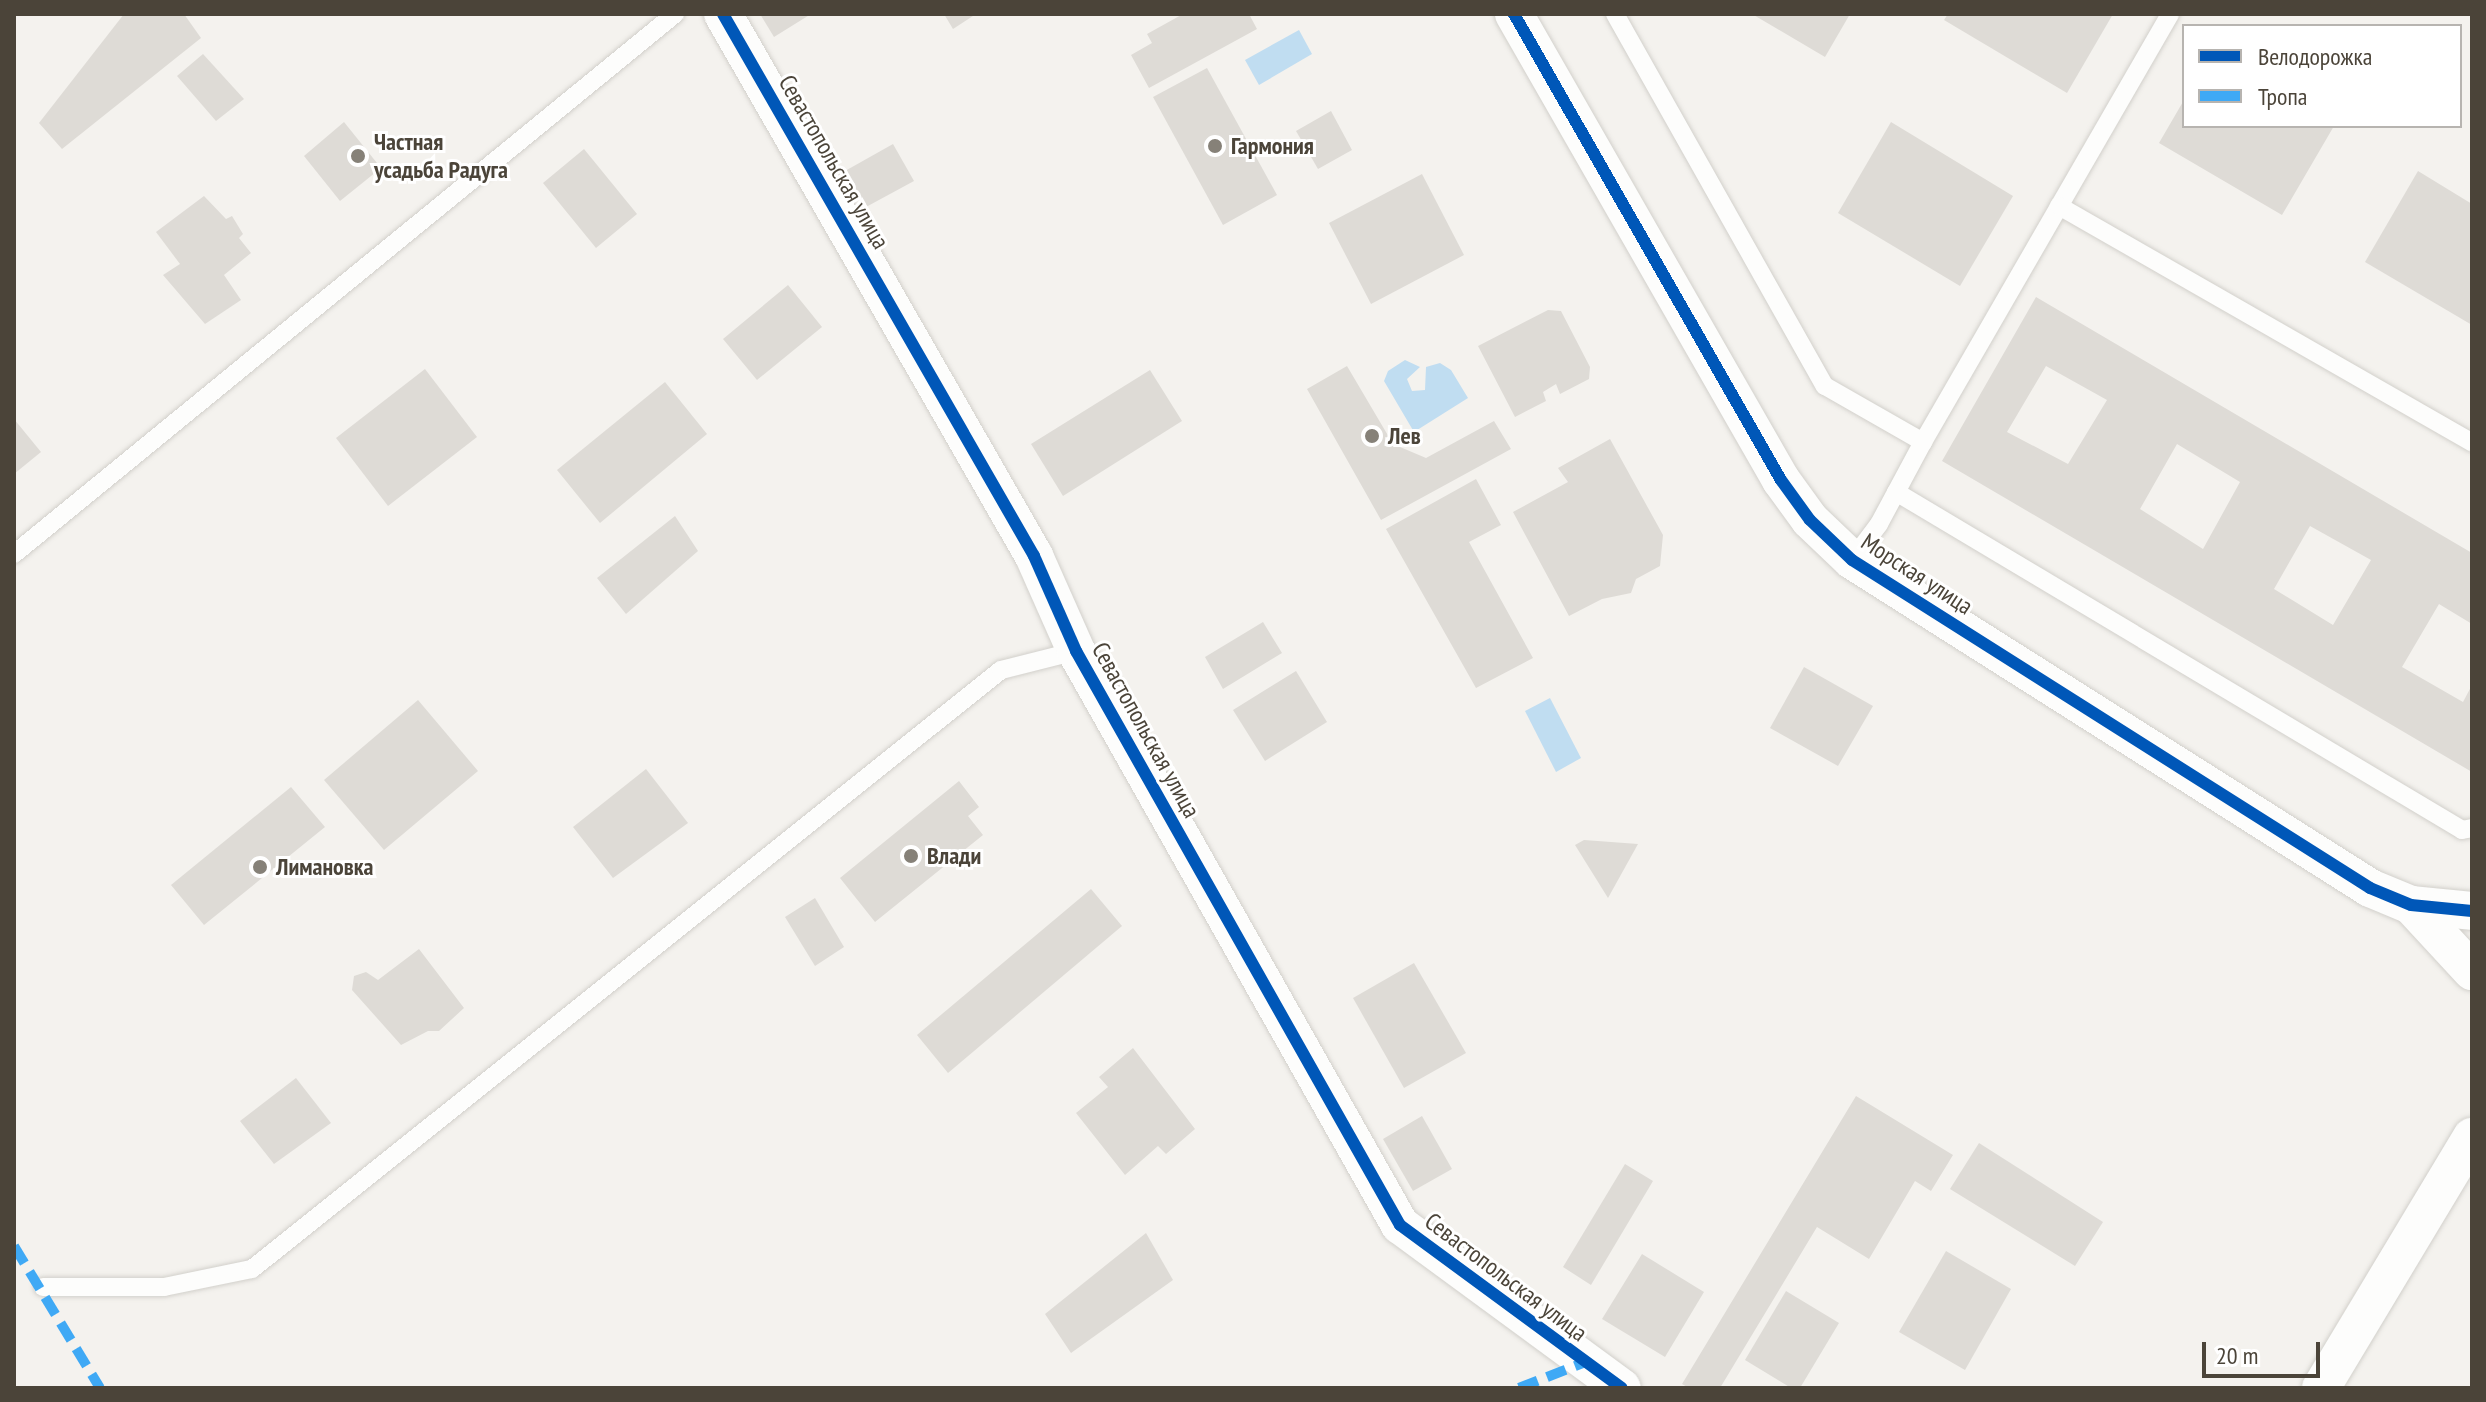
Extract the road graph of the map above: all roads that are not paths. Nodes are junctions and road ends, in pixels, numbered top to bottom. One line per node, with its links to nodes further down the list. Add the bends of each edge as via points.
1 (675, 14): 10 (lane)
2 (723, 14): 12 (street, Севастопольская улица, via 1034,556)
3 (1514, 14): 11 (street, Морская улица, via 1781,480 1810,520)
4 (1615, 14): 7 (lane, via 1825,386)
5 (2170, 14): 6 (lane)
6 (2059, 206): 7 (lane); 8 (lane)
7 (1923, 442): 9 (lane)
8 (2472, 443)
9 (1896, 492): 11 (lane); 13 (lane, via 2462,830)
10 (14, 554)
11 (1852, 560): 14 (street, Морская улица, via 2370,888)
12 (1076, 651): 18 (lane, via 1001,670 252,1269 164,1287); 19 (street, Севастопольская улица, via 1400,1225)
13 (2472, 828)
14 (2411, 905): 15 (street, Морская улица); 16 (street)
15 (2472, 911)
16 (2472, 971)
17 (2472, 1137): 20 (street)
18 (43, 1287)
19 (1622, 1388)
20 (2321, 1388)

